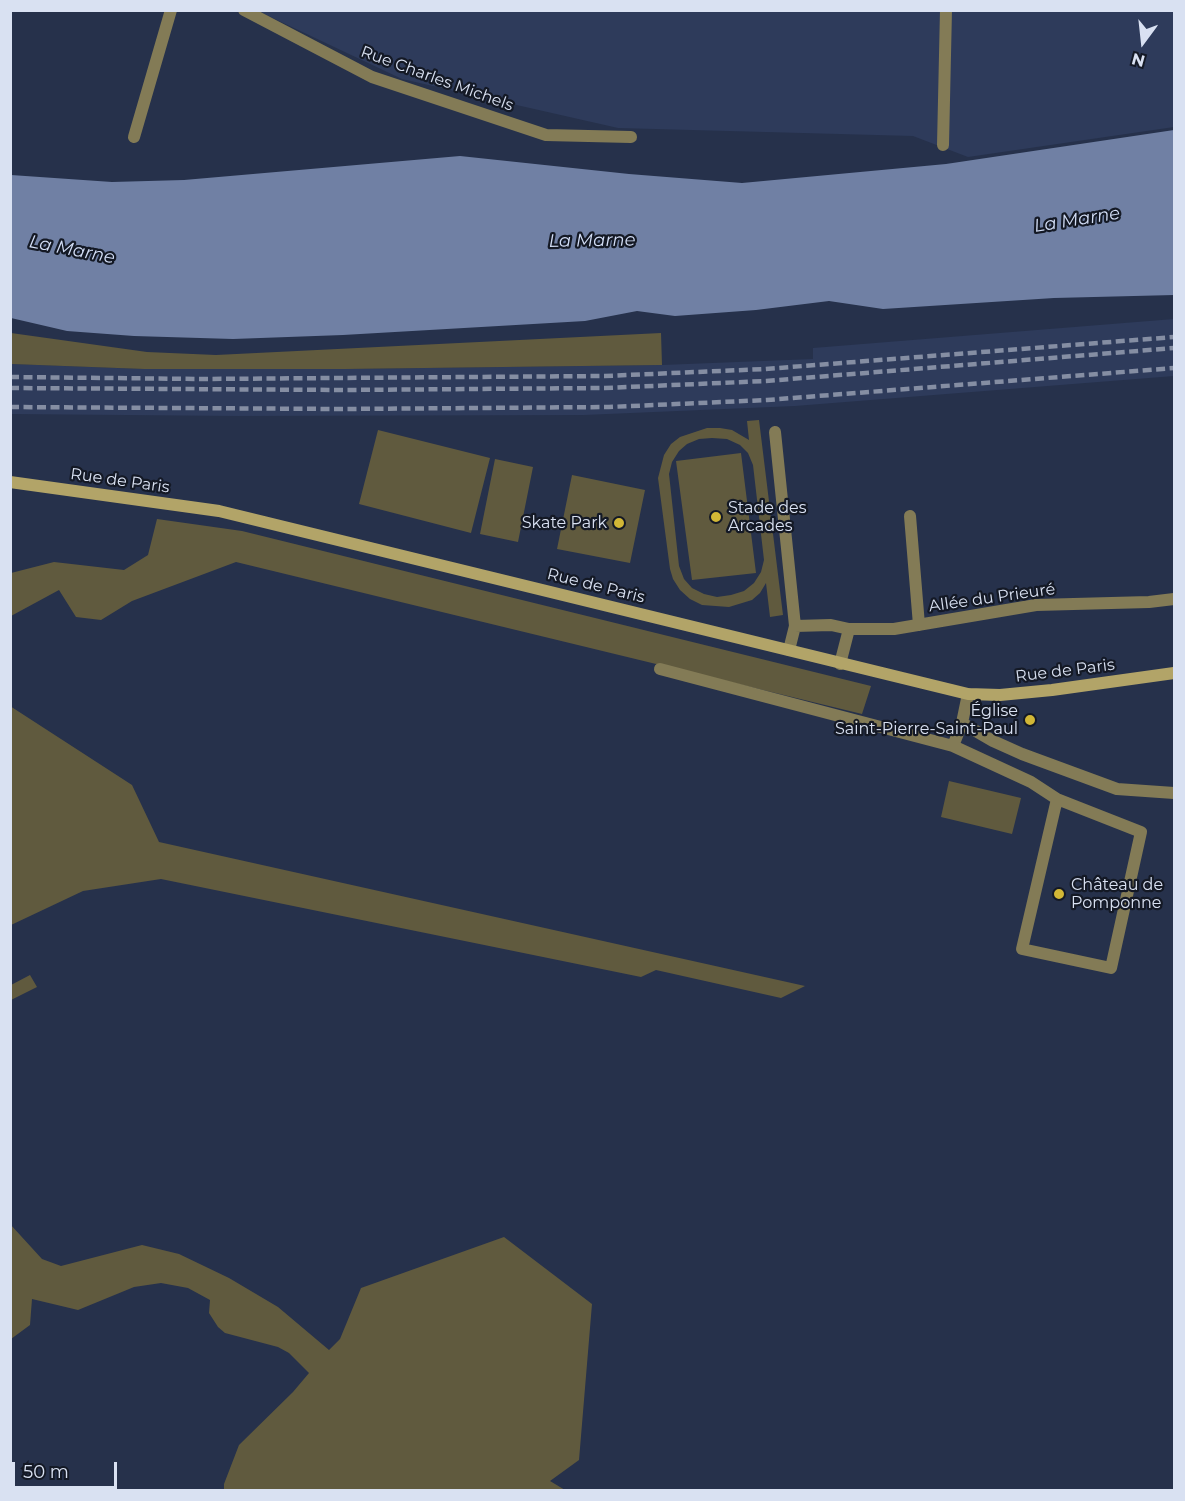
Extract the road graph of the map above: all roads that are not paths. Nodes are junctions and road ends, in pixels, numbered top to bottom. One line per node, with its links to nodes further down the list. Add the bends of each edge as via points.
1 (171, 10): 4 (street)
2 (244, 10): 5 (street, Rue Charles Michels, via 372,77 546,135)
3 (946, 10): 6 (street)
4 (134, 137)
5 (631, 137)
6 (943, 145)
7 (775, 432): 12 (street)
8 (10, 482): 14 (main road, Rue de Paris, via 219,511)
9 (910, 516): 11 (street)
10 (1174, 599): 11 (street, Allée du Prieuré, via 1036,605)
11 (919, 625): 13 (street, Allée du Prieuré)
12 (795, 626): 13 (street, Allée du Prieuré); 14 (street)
13 (849, 629): 15 (street)
14 (789, 650): 15 (main road, Rue de Paris)
15 (840, 663): 18 (main road, Rue de Paris)
16 (660, 669): 20 (street)
17 (1174, 674): 18 (main road, Rue de Paris, via 1000,695)
18 (968, 694): 19 (street)
19 (962, 723): 20 (street); 21 (street, via 1012,750 1117,789)
20 (953, 746): 22 (street, via 1032,782)
21 (1174, 793)
22 (1057, 799): 22 (street, via 1022,949 1111,968 1141,832)

